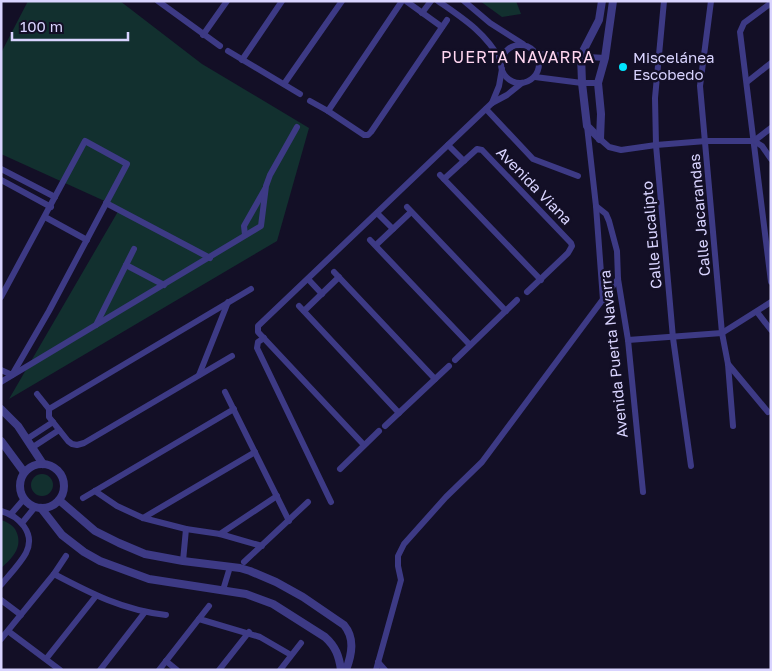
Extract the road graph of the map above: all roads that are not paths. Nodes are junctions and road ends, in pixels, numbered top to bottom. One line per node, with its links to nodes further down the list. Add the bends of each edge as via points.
1 (158, 1): 16 (street)
2 (171, 1): 16 (street)
3 (227, 1): 20 (street)
4 (282, 1): 27 (street)
5 (342, 1): 36 (street)
6 (402, 1): 41 (street)
7 (406, 1): 17 (street)
8 (431, 1): 17 (street)
9 (438, 1): 28 (street, via 480,32)
10 (464, 1): 21 (street, via 490,23)
11 (602, 1): 25 (street, via 599,20)
12 (613, 1): 26 (street)
13 (664, 1): 49 (street, Calle Eucalipto, via 655,98)
14 (711, 1): 46 (street, Calle Jacarandas, via 700,86)
15 (771, 3): 32 (street, via 741,26)
16 (167, 8): 20 (street)
17 (422, 13): 19 (street)
18 (447, 20): 19 (street)
19 (442, 27): 41 (street, via 370,133 364,135)
20 (203, 35): 22 (street)
21 (524, 44): 24 (street); 28 (street, via 509,48)
22 (220, 46)
23 (228, 51): 27 (street)
24 (537, 54): 25 (street); 31 (street, via 540,61)
25 (581, 55): 26 (street); 34 (street)
26 (605, 58): 35 (street)
27 (242, 60): 36 (street)
28 (501, 61): 30 (street)
29 (771, 63): 32 (street)
30 (502, 69): 33 (street, via 509,80); 39 (street)
31 (535, 76): 33 (street); 34 (street)
32 (747, 82): 47 (street)
33 (522, 83): 39 (street)
34 (582, 83): 35 (street); 43 (street)
35 (598, 83): 45 (street)
36 (284, 84): 37 (street)
37 (300, 94)
38 (310, 101): 41 (street)
39 (492, 103): 40 (street)
40 (486, 109): 48 (street); 53 (street, via 533,159)
41 (328, 111)
42 (297, 126): 55 (street)
43 (587, 126): 45 (street); 58 (street)
44 (771, 128): 47 (street)
45 (600, 140): 49 (street, via 621,150)
46 (706, 141): 47 (street); 49 (street); 89 (street, Calle Jacarandas)
47 (754, 141): 50 (street); 75 (street)
48 (448, 145): 51 (street); 60 (street)
49 (656, 145): 91 (street, Calle Eucalipto)
50 (771, 159)
51 (464, 161): 74 (street, Avenida Viana, via 442,177); 74 (street, Avenida Viana, via 477,149 482,150 571,243 568,253)
52 (1, 169): 56 (street)
53 (578, 176)
54 (1, 180): 59 (street)
55 (266, 186): 63 (street, via 244,226); 63 (street, via 261,226)
56 (55, 197): 57 (street, via 85,142 127,164); 59 (street)
57 (106, 203): 64 (street); 68 (street)
58 (596, 206): 73 (street, Avenida Puerta Navarra, via 606,214 613,229); 82 (street)
59 (50, 207): 61 (street)
60 (377, 213): 62 (street); 72 (street)
61 (45, 217): 64 (street); 80 (street)
62 (393, 229): 66 (street); 85 (street, via 409,209)
63 (245, 235): 68 (street)
64 (86, 240): 99 (street)
65 (370, 240): 66 (street)
66 (376, 245): 93 (street)
67 (134, 249): 69 (street)
68 (210, 258): 76 (street)
69 (126, 265): 76 (street); 87 (street)
70 (334, 272): 71 (street)
71 (339, 277): 79 (street); 101 (street)
72 (308, 279): 79 (street); 90 (street, via 258,326 258,332)
73 (618, 279): 82 (street); 92 (street, Avenida Puerta Navarra)
74 (541, 280): 78 (street, Avenida Viana)
75 (771, 282)
76 (164, 285): 87 (street)
77 (251, 289): 83 (street)
78 (527, 292)
79 (322, 294): 109 (street, via 302,308)
80 (1, 297)
81 (517, 300): 85 (street)
82 (603, 300): 162 (street, via 482,462 404,544 398,556 401,580)
83 (228, 302): 100 (street); 107 (street)
84 (771, 302): 86 (street)
85 (506, 311): 93 (street)
86 (757, 312): 88 (street); 89 (street)
87 (96, 326): 99 (street)
88 (771, 330)
89 (722, 333): 91 (street); 96 (street, Calle Jacarandas)
90 (264, 338): 117 (street); 131 (street, via 256,348)
91 (673, 338): 92 (street); 121 (street, Calle Eucalipto)
92 (628, 340): 125 (street, Avenida Puerta Navarra)
93 (470, 345): 95 (street)
94 (232, 356): 100 (street)
95 (455, 360)
96 (728, 364): 108 (street); 112 (street, Calle Jacarandas)
97 (449, 366): 101 (street)
98 (1, 370): 99 (street)
99 (12, 375): 102 (street)
100 (199, 375): 113 (street, via 84,443 72,444)
101 (435, 379): 109 (street)
102 (1, 382)
103 (226, 392): 105 (street)
104 (37, 394): 107 (street)
105 (234, 408): 119 (street); 124 (street)
106 (1, 409): 115 (street)
107 (49, 409): 110 (street, via 48,415)
108 (768, 412)
109 (399, 413): 111 (street)
110 (53, 422): 113 (street); 115 (street)
111 (385, 426)
112 (733, 426)
113 (59, 430): 118 (street)
114 (379, 431): 117 (street)
115 (27, 439): 118 (street)
116 (1, 441): 123 (street)
117 (364, 446): 122 (street)
118 (33, 448): 120 (street)
119 (255, 452): 126 (street); 135 (street)
120 (44, 464): 123 (street); 129 (street, via 61,474 64,487)
121 (691, 466)
122 (340, 469)
123 (24, 472): 128 (street, via 20,485)
124 (95, 491): 127 (street); 135 (street)
125 (643, 492)
126 (277, 496): 136 (street); 139 (street)
127 (83, 498)
128 (24, 499): 132 (street); 134 (street)
129 (59, 500): 132 (street, via 48,507); 142 (street, via 95,531 145,554)
130 (308, 502): 136 (street)
131 (331, 502)
132 (38, 508): 137 (street); 147 (street, via 62,535 100,561 149,579)
133 (1, 511): 134 (street)
134 (12, 514): 137 (street)
135 (143, 518): 138 (street)
136 (289, 521): 140 (street)
137 (22, 522): 146 (street, via 28,538 26,553)
138 (186, 529): 139 (street); 142 (street)
139 (220, 534): 140 (street)
140 (262, 546): 143 (street)
141 (66, 556): 145 (street)
142 (183, 561): 144 (street)
143 (244, 562)
144 (230, 567): 147 (street); 170 (street, via 276,582 344,625 351,647)
145 (54, 574): 148 (street); 152 (street)
146 (1, 585)
147 (223, 590): 169 (street, via 273,604 298,619 333,644)
148 (96, 596): 151 (street); 160 (street)
149 (1, 600): 152 (street)
150 (209, 606): 154 (street)
151 (145, 612): 153 (street); 164 (street)
152 (21, 615): 155 (street)
153 (166, 615)
154 (199, 619): 156 (street); 161 (street)
155 (8, 630): 157 (street); 160 (street)
156 (249, 632): 159 (street); 167 (street)
157 (1, 639)
158 (301, 643): 159 (street)
159 (291, 655): 168 (street)
160 (46, 659): 163 (street)
161 (166, 661): 165 (street); 166 (street)
162 (378, 662): 171 (street); 172 (street)
163 (60, 670)
164 (100, 670)
165 (159, 670)
166 (177, 670)
167 (219, 670)
168 (280, 670)
169 (341, 670)
170 (346, 670)
171 (376, 670)
172 (385, 670)

